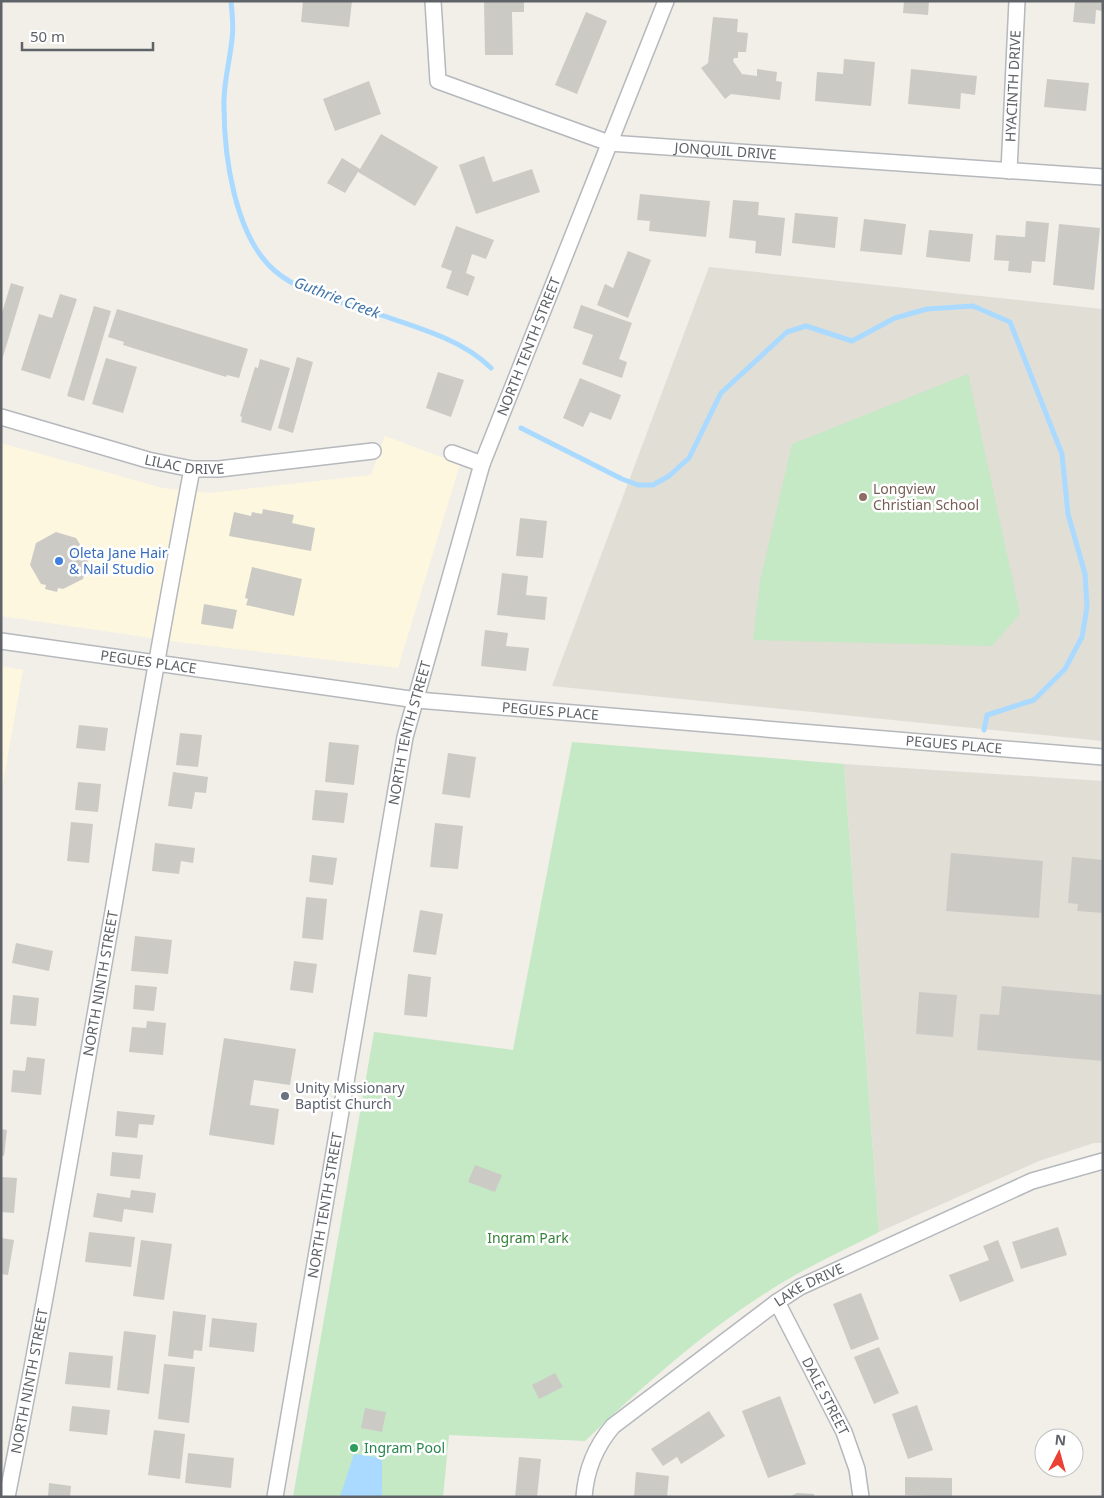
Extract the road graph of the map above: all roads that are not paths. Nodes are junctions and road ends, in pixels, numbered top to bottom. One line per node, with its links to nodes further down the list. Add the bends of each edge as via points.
1 (433, 1): 4 (street, JONQUIL DRIVE, via 438,81)
2 (666, 1): 4 (street, NORTH TENTH STREET)
3 (1017, 1): 5 (street, HYACINTH DRIVE)
4 (609, 143): 5 (street, JONQUIL DRIVE); 10 (street, NORTH TENTH STREET)
5 (1010, 171): 6 (street, JONQUIL DRIVE)
6 (1103, 177)
7 (1, 418): 11 (street, LILAC DRIVE, via 148,460)
8 (373, 451): 11 (street, LILAC DRIVE, via 219,469)
9 (452, 453): 10 (street)
10 (482, 464): 14 (street, NORTH TENTH STREET)
11 (192, 469): 13 (street, NORTH NINTH STREET)
12 (1, 641): 13 (street, PEGUES PLACE)
13 (155, 664): 14 (street, PEGUES PLACE); 18 (street, NORTH NINTH STREET, via 98,1006)
14 (417, 700): 15 (street, PEGUES PLACE); 19 (street, NORTH TENTH STREET, via 403,747)
15 (1103, 757)
16 (1103, 1160): 17 (street, LAKE DRIVE, via 1032,1181 800,1287)
17 (777, 1302): 20 (street, LAKE DRIVE, via 613,1426 593,1456); 21 (street, DALE STREET, via 844,1432 857,1469)
18 (8, 1497)
19 (275, 1497)
20 (584, 1497)
21 (861, 1497)

